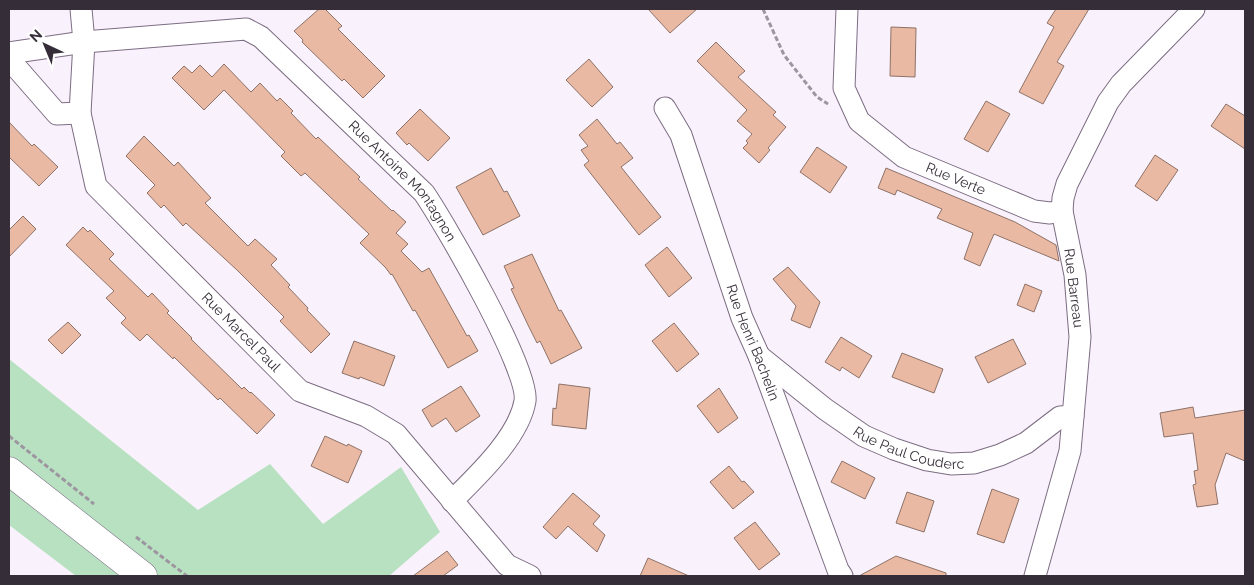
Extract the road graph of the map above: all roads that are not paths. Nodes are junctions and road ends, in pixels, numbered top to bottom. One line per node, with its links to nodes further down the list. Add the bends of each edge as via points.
1 (81, 9): 4 (street, Rue Marcel Paul)
2 (847, 9): 9 (street, Rue Verte, via 844,88 859,122 904,157 1034,211)
3 (1194, 9): 9 (street, Rue Barreau, via 1136,66 1108,102 1067,184)
4 (84, 42): 5 (street, Rue Antoine Montagnon); 8 (street, Rue Marcel Paul); 13 (street, Rue Antoine Montagnon, via 246,29 261,37 424,193 512,352 525,390 520,417 511,432 490,462)
5 (9, 53)
6 (9, 60): 8 (street, via 57,114)
7 (665, 108): 10 (street, Rue Henri Bachelin, via 681,135 742,318)
8 (80, 113): 13 (street, Rue Marcel Paul, via 96,186 300,391 366,416 396,434)
9 (1062, 211): 11 (street, Rue Barreau, via 1075,275 1080,337)
10 (759, 356): 11 (street, Rue Paul Couderc, via 864,436 928,460 974,463 1026,443 1060,417); 16 (street, Rue Henri Bachelin)
11 (1073, 416): 17 (street, Rue Barreau, via 1070,451)
12 (9, 471): 14 (street)
13 (452, 501): 15 (street, Rue Marcel Paul, via 506,565)
14 (143, 576)
15 (530, 576)
16 (842, 576)
17 (1035, 576)

